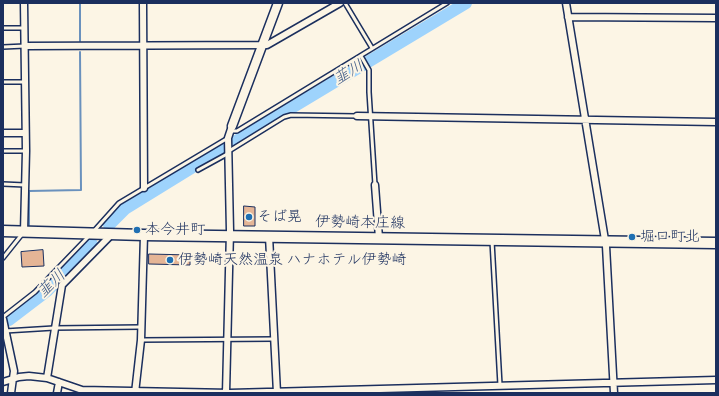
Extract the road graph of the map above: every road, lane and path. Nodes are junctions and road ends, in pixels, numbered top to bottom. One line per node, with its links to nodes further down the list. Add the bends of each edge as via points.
1 (24, 3): 11 (street)
2 (143, 3): 14 (street)
3 (278, 3): 12 (street)
4 (340, 3): 12 (street, via 268,45)
5 (345, 3): 16 (lane)
6 (447, 3): 16 (lane)
7 (566, 3): 8 (street)
8 (568, 17): 9 (street); 22 (street)
9 (716, 18)
10 (3, 28): 11 (lane)
11 (24, 28): 13 (street)
12 (263, 44): 14 (street); 24 (street)
13 (25, 46): 14 (street); 15 (lane); 19 (street)
14 (143, 46): 34 (street)
15 (3, 47)
16 (372, 48): 17 (lane)
17 (362, 57): 21 (lane, via 368,68); 24 (lane, via 237,131)
18 (3, 82): 19 (lane)
19 (25, 82): 26 (street)
20 (357, 116): 21 (street); 29 (lane, via 291,115)
21 (370, 116): 22 (street); 33 (lane)
22 (585, 120): 23 (street); 44 (street)
23 (716, 122)
24 (230, 132): 29 (street); 34 (lane)
25 (3, 133): 26 (street)
26 (25, 134): 28 (street)
27 (3, 151): 28 (lane)
28 (26, 151): 32 (street)
29 (229, 152): 30 (lane); 40 (street)
30 (198, 170)
31 (3, 184): 32 (lane)
32 (25, 185): 36 (street)
33 (375, 185): 42 (street)
34 (144, 188): 37 (lane, via 119,203)
35 (3, 231): 36 (main road, 伊勢崎本庄線)
36 (24, 232): 37 (main road, 伊勢崎本庄線); 46 (lane)
37 (91, 234): 38 (main road, 伊勢崎本庄線); 47 (lane, via 35,292)
38 (112, 234): 39 (main road, 伊勢崎本庄線); 48 (street, via 62,285)
39 (144, 235): 40 (main road, 伊勢崎本庄線); 49 (street)
40 (230, 236): 41 (main road, 伊勢崎本庄線); 51 (street)
41 (269, 236): 42 (main road, 伊勢崎本庄線); 53 (street)
42 (379, 238): 43 (main road, 伊勢崎本庄線)
43 (492, 240): 44 (main road, 伊勢崎本庄線); 60 (lane)
44 (604, 241): 45 (main road, 伊勢崎本庄線); 59 (street)
45 (716, 243)
46 (3, 258)
47 (3, 318): 50 (street)
48 (54, 328): 49 (lane); 50 (lane); 55 (street)
49 (142, 328): 52 (street)
50 (5, 331): 54 (street)
51 (227, 339): 52 (lane); 53 (lane); 67 (street)
52 (142, 340): 62 (street)
53 (274, 340): 64 (street)
54 (14, 378): 55 (street); 57 (street); 65 (street)
55 (47, 378): 58 (street)
56 (716, 380): 59 (street)
57 (3, 382)
58 (59, 382): 62 (street, via 82,390); 66 (street)
59 (613, 383): 60 (street); 68 (street)
60 (501, 390): 61 (street)
61 (389, 391): 64 (street)
62 (135, 392): 63 (street)
63 (179, 392): 67 (street)
64 (277, 392): 67 (street)
65 (11, 393)
66 (57, 393)
67 (226, 393)
68 (614, 393)

